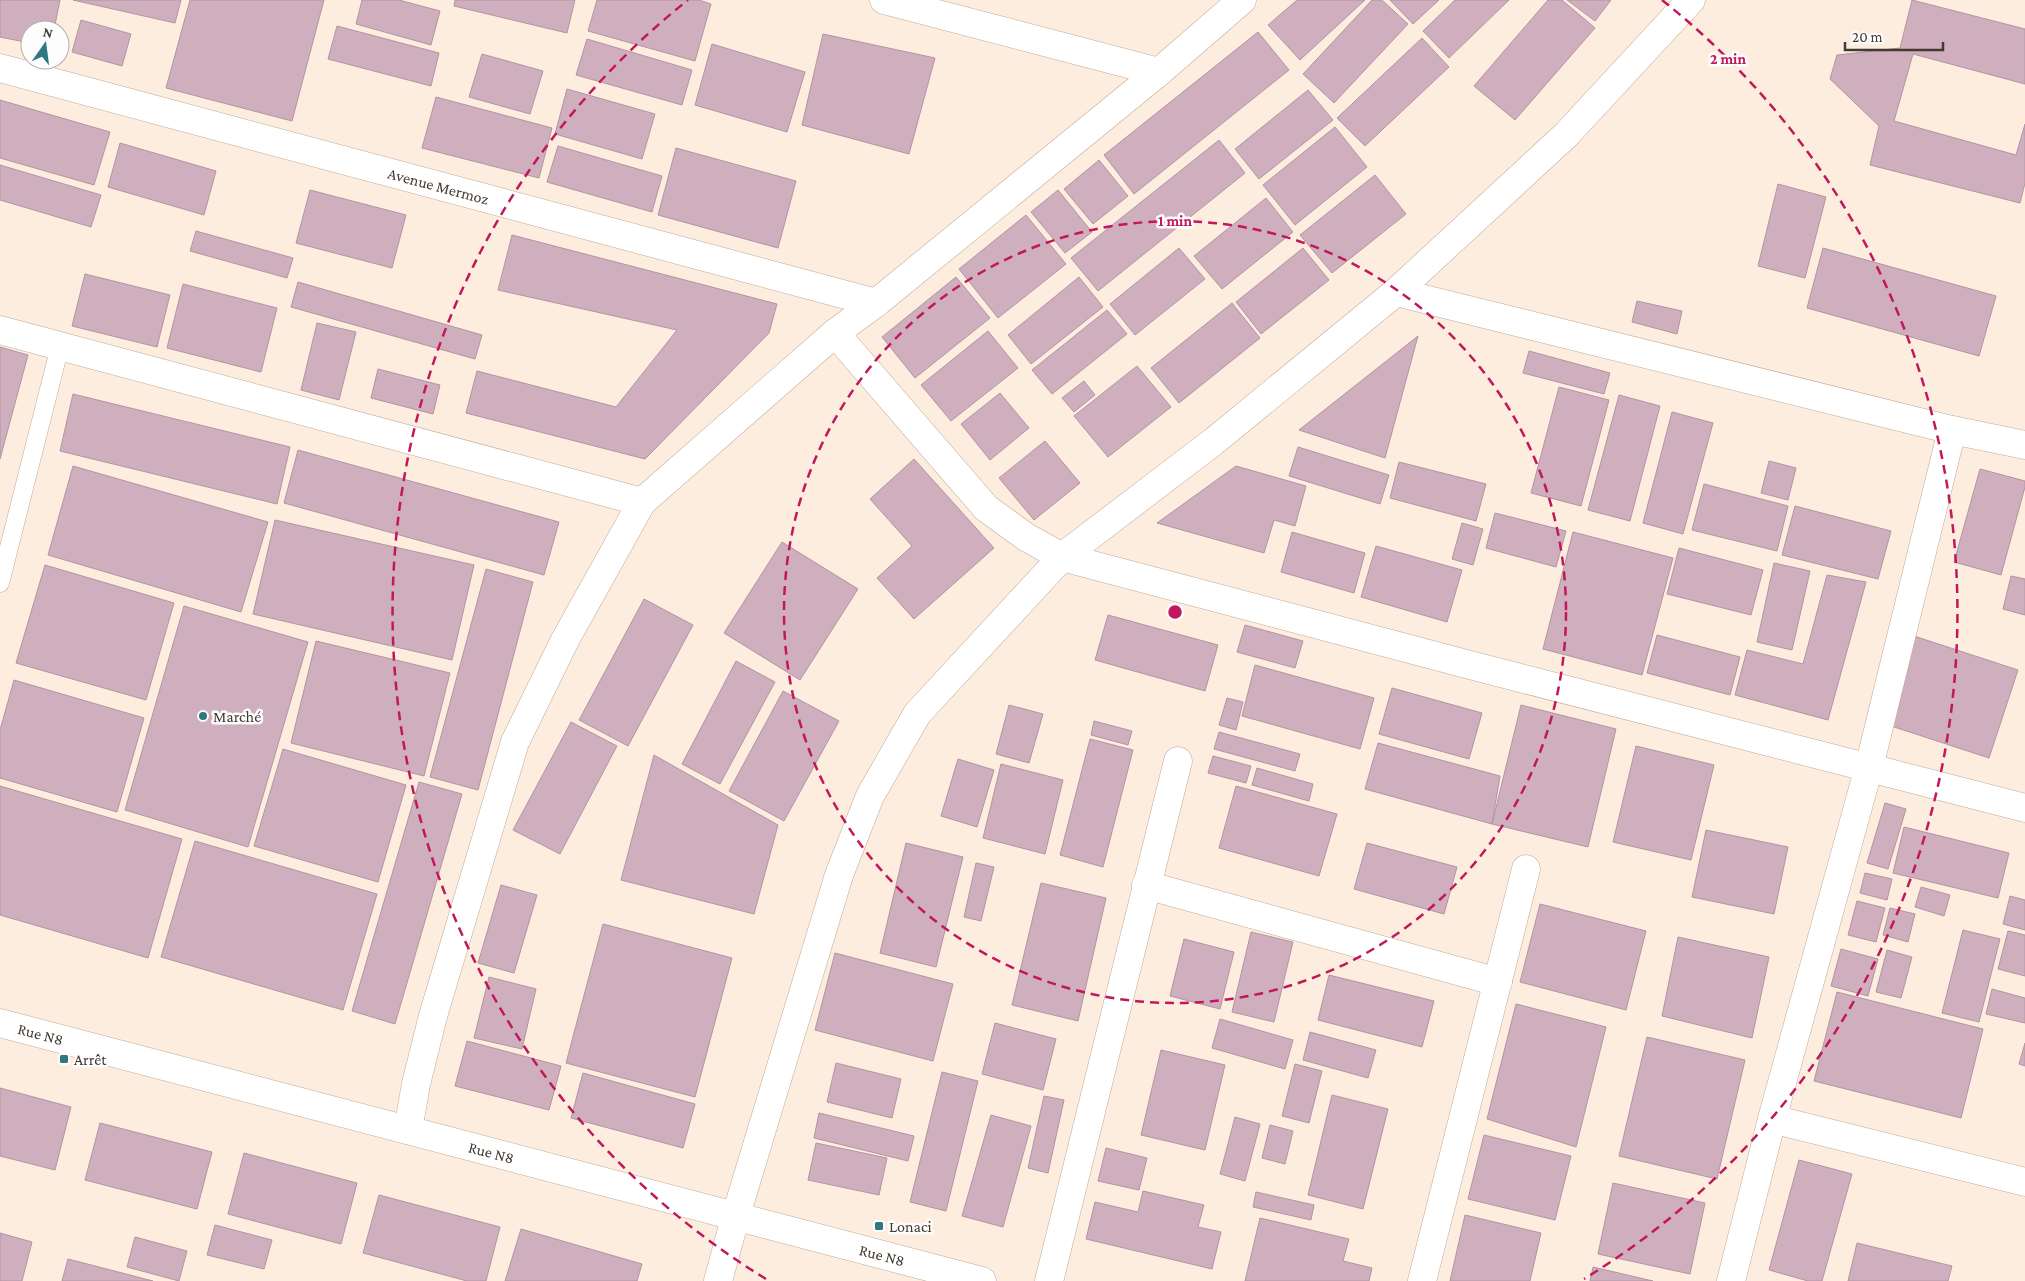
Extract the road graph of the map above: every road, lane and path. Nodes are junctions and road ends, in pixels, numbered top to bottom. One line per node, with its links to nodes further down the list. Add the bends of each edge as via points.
1 (884, 0): 5 (street)
2 (1242, 0): 5 (street)
3 (1691, 0): 6 (street, via 1566,135)
4 (0, 68): 7 (street, Avenue Mermoz)
5 (1159, 72): 7 (street)
6 (1396, 292): 11 (street); 14 (street, via 1213,442)
7 (876, 303): 9 (street)
8 (0, 330): 10 (street)
9 (835, 333): 13 (street); 14 (street, via 986,508 1026,537)
10 (60, 346): 13 (street); 15 (lane)
11 (1952, 430): 12 (street); 17 (street)
12 (2025, 445)
13 (642, 502): 24 (street, via 565,640 515,742 433,1016)
14 (1062, 557): 17 (street); 26 (street, via 917,714 870,796 839,875)
15 (0, 583)
16 (1178, 761): 20 (street)
17 (1869, 767): 18 (street); 23 (street)
18 (2025, 808)
19 (1526, 869): 21 (street)
20 (1146, 885): 21 (street); 29 (street)
21 (1498, 982): 30 (street)
22 (0, 1023): 24 (street, Rue N8)
23 (1772, 1119): 25 (street); 31 (street)
24 (408, 1130): 26 (street, Rue N8)
25 (2025, 1182)
26 (736, 1215): 27 (street); 28 (street, Rue N8)
27 (718, 1281)
28 (982, 1281)
29 (1049, 1281)
30 (1422, 1281)
31 (1731, 1281)

